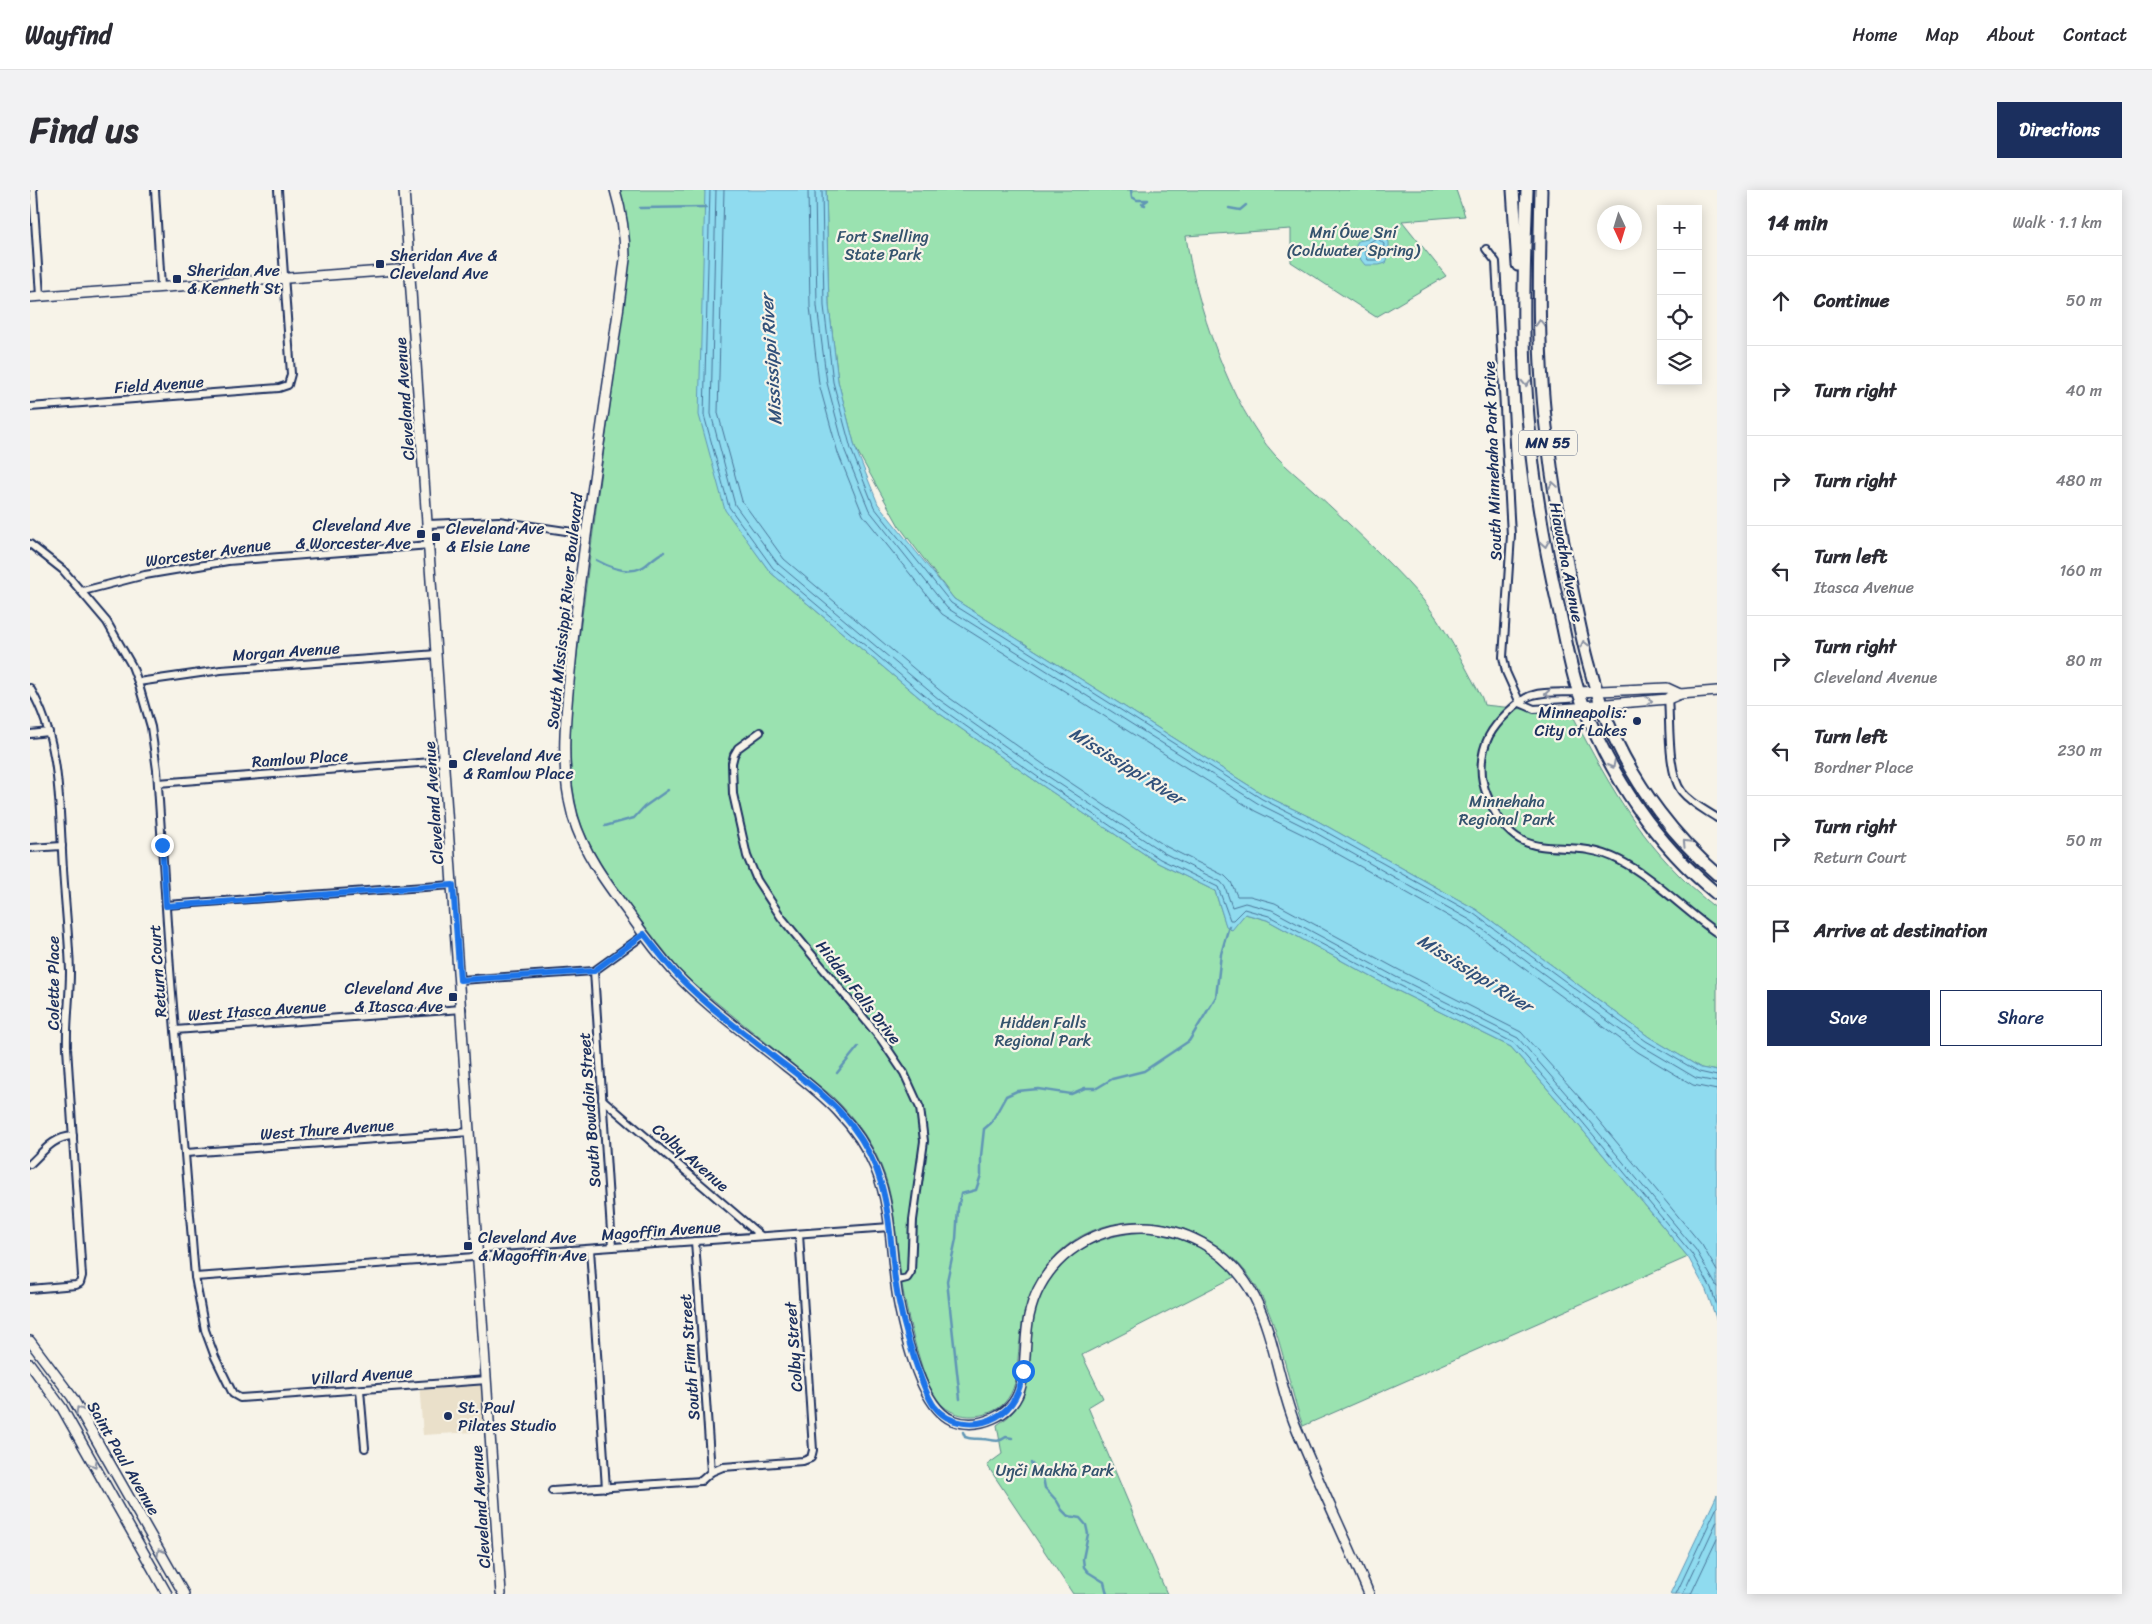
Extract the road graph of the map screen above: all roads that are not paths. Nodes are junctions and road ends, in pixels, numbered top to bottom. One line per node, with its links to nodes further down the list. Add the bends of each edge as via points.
1 (33, 190): 13 (street)
2 (155, 190): 12 (street)
3 (278, 190): 11 (street)
4 (404, 190): 10 (street, Cleveland Avenue)
5 (614, 190): 18 (street, South Mississippi River Boulevard, via 620,207 625,259)
6 (1513, 190): 15 (highway, MN 55)
7 (1527, 190): 15 (highway, Hiawatha Avenue)
8 (1541, 190): 26 (highway, Hiawatha Avenue / MN 55, one-way to 8, via 1564,550 1546,426 1539,301)
9 (1486, 249): 31 (street, South Minnehaha Park Drive, via 1496,262 1511,535 1503,657)
10 (410, 269): 11 (street); 17 (street, Cleveland Avenue)
11 (284, 278): 12 (street); 16 (street, Field Avenue, via 291,374 288,385)
12 (161, 287): 13 (street)
13 (40, 296): 14 (street)
14 (30, 297)
15 (1524, 334): 28 (highway, Hiawatha Avenue / MN 55, one-way to 28, via 1528,404 1543,532)
16 (30, 407)
17 (428, 524): 18 (street, via 499,521); 20 (street, Cleveland Avenue)
18 (586, 534): 47 (street, South Mississippi River Boulevard, via 564,746 567,790 588,853)
19 (30, 544): 21 (street, Return Court)
20 (430, 545): 21 (street, Worcester Avenue, via 228,561 145,574); 22 (street, Cleveland Avenue)
21 (83, 591): 23 (street, Return Court, via 107,622)
22 (437, 654): 23 (street, Morgan Avenue, via 221,670); 37 (street, Cleveland Avenue)
23 (138, 682): 38 (street, Return Court, via 151,727)
24 (30, 688): 34 (street, Colette Place)
25 (1667, 688): 26 (street); 29 (street); 30 (street)
26 (1597, 691): 28 (street); 32 (highway, Hiawatha Avenue / MN 55)
27 (1717, 691): 29 (street)
28 (1578, 692): 31 (street, one-way to 31, via 1532,695); 33 (highway, Hiawatha Avenue / MN 55)
29 (1680, 694): 30 (street)
30 (1668, 700): 32 (street, one-way to 30); 39 (street, via 1676,783 1691,801)
31 (1520, 703): 33 (street, via 1534,709); 46 (street, via 1495,726 1482,754 1484,789 1501,822 1511,833 1535,846 1590,850 1619,860)
32 (1601, 704): 33 (street); 42 (highway, Hiawatha Avenue / MN 55, one-way to 32, via 1657,809 1616,741)
33 (1583, 706): 44 (highway, Hiawatha Avenue / MN 55, one-way to 44, via 1624,789 1644,818 1673,853)
34 (49, 732): 36 (street); 40 (street, Colette Place, via 56,770)
35 (760, 732): 65 (street, Hidden Falls Drive, via 738,748 732,763 733,794 747,856 757,880 781,917 881,1039 904,1073 920,1108 924,1141 913,1220 911,1272 907,1278)
36 (30, 734)
37 (445, 761): 38 (street, Ramlow Place); 43 (street, Cleveland Avenue)
38 (158, 782): 45 (street, Return Court)
39 (1717, 818)
40 (62, 846): 41 (street); 54 (street, Colette Place, via 70,972 66,1020)
41 (30, 848)
42 (1717, 874)
43 (453, 885): 45 (street); 49 (street, Cleveland Avenue)
44 (1717, 894)
45 (166, 906): 51 (street, Return Court)
46 (1717, 933)
47 (644, 934): 48 (street); 57 (street, South Mississippi River Boulevard, via 666,963 697,994 842,1113 860,1137 875,1166)
48 (594, 971): 49 (street); 52 (street, South Bowdoin Street)
49 (460, 980): 50 (street, Cleveland Avenue)
50 (462, 1008): 51 (street, West Itasca Avenue); 53 (street, Cleveland Avenue)
51 (175, 1030): 55 (street, Return Court)
52 (602, 1099): 59 (street, Colby Avenue); 61 (street, South Bowdoin Street)
53 (470, 1132): 55 (street, West Thure Avenue); 63 (street, Cleveland Avenue)
54 (73, 1136): 56 (street, via 53,1142); 66 (street, Colette Place, via 82,1276 80,1283 71,1286)
55 (186, 1153): 64 (street, Return Court)
56 (30, 1164)
57 (890, 1227): 58 (street, Magoffin Avenue); 65 (street, South Mississippi River Boulevard)
58 (799, 1234): 59 (street, Magoffin Avenue); 73 (street, Colby Street, via 811,1458 723,1467)
59 (761, 1236): 60 (street, Magoffin Avenue)
60 (695, 1241): 61 (street, Magoffin Avenue); 73 (street, South Finn Street)
61 (612, 1247): 62 (street, Magoffin Avenue)
62 (590, 1249): 63 (street, Magoffin Avenue); 74 (street)
63 (479, 1257): 64 (street, Magoffin Avenue); 69 (street, Cleveland Avenue)
64 (195, 1277): 71 (street, Return Court, via 205,1330 227,1383)
65 (896, 1281): 79 (street, South Mississippi River Boulevard, via 919,1375 933,1404 954,1421 977,1422 1000,1415 1018,1395 1029,1317 1047,1275 1068,1252 1100,1233 1122,1228 1165,1229 1208,1246 1234,1268 1258,1303 1292,1416)
66 (30, 1289)
67 (30, 1341): 77 (street, Saint Paul Avenue, one-way to 67, via 72,1397)
68 (30, 1364): 76 (street, Saint Paul Avenue, one-way to 76, via 62,1408)
69 (487, 1380): 70 (street, Villard Avenue); 78 (street, Cleveland Avenue)
70 (360, 1390): 71 (street, Villard Avenue); 72 (street)
71 (240, 1398)
72 (365, 1448)
73 (711, 1472): 74 (street, via 701,1481)
74 (606, 1488): 75 (street)
75 (552, 1491)
76 (167, 1594)
77 (184, 1594)
78 (501, 1594)
79 (1368, 1594)

